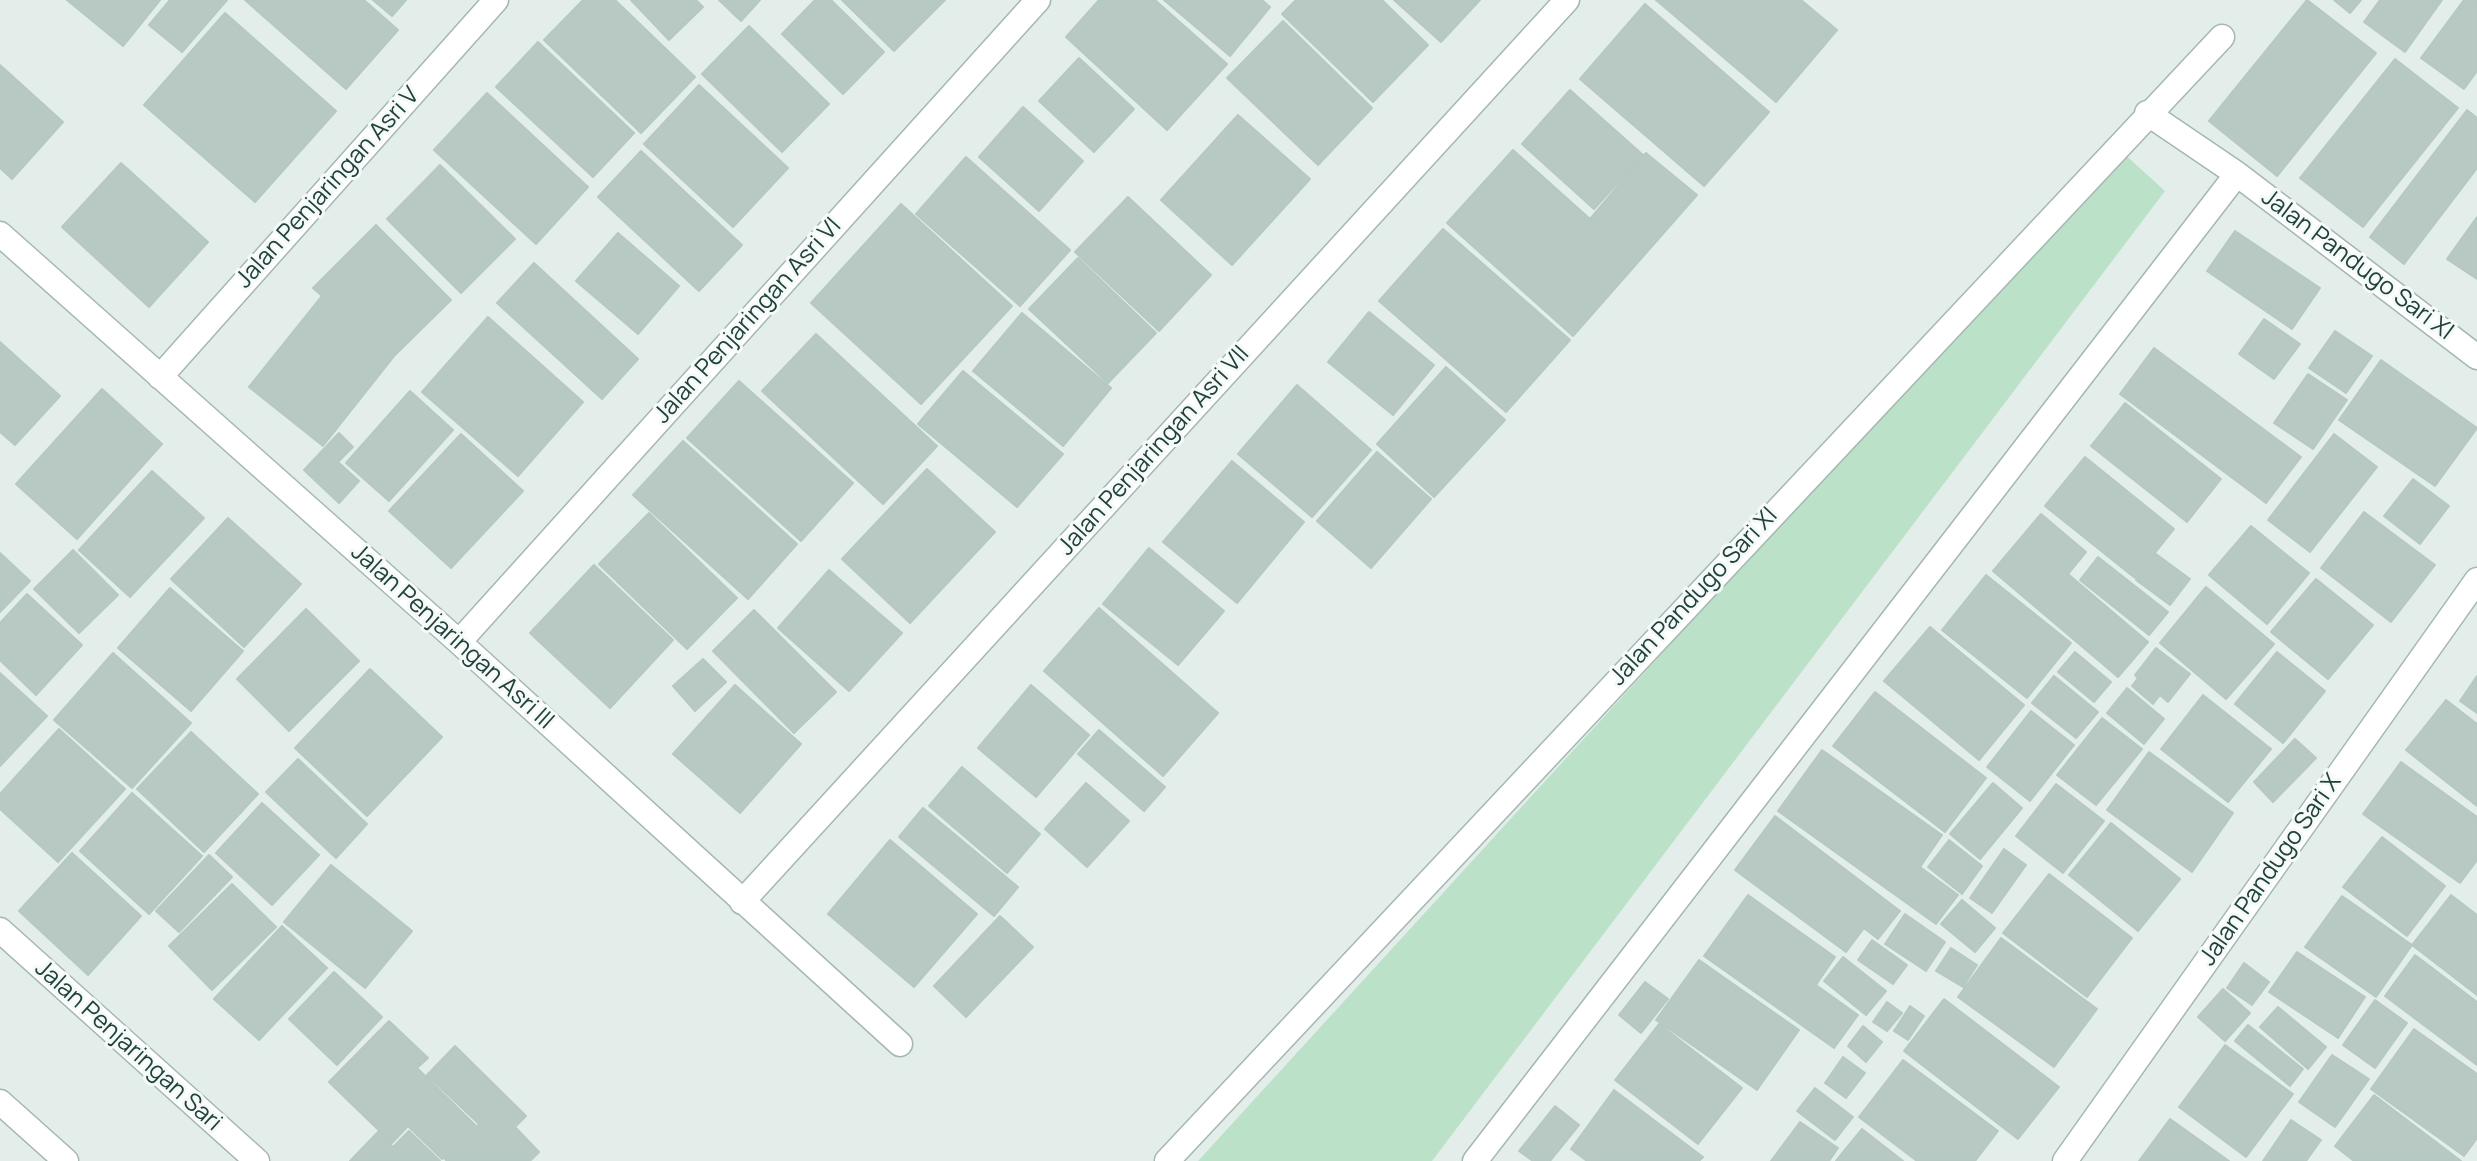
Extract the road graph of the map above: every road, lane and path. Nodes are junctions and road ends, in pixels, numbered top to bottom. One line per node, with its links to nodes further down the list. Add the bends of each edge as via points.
1 (496, 0): 9 (street, Jalan Penjaringan Asri V)
2 (1038, 0): 11 (street, Jalan Penjaringan Asri VI)
3 (1567, 0): 12 (street, Jalan Penjaringan Asri VII)
4 (2222, 37): 5 (street)
5 (2147, 113): 6 (street, Jalan Pandugo Sari XI); 18 (street, Jalan Pandugo Sari XI)
6 (2237, 174): 8 (street, Jalan Pandugo Sari XI); 19 (street, Jalan Pandugo Sari XI)
7 (0, 234): 9 (street, Jalan Penjaringan Asri III)
8 (2477, 357)
9 (160, 377): 11 (street, Jalan Penjaringan Asri III)
10 (2477, 580): 20 (street, Jalan Pandugo Sari X)
11 (459, 642): 12 (street, Jalan Penjaringan Asri III)
12 (742, 902): 14 (street, Jalan Penjaringan Asri III)
13 (0, 930): 17 (street, Jalan Penjaringan Sari)
14 (900, 1044)
15 (0, 1102): 16 (street)
16 (66, 1161)
17 (257, 1161)
18 (1167, 1161)
19 (1475, 1161)
20 (2065, 1161)

